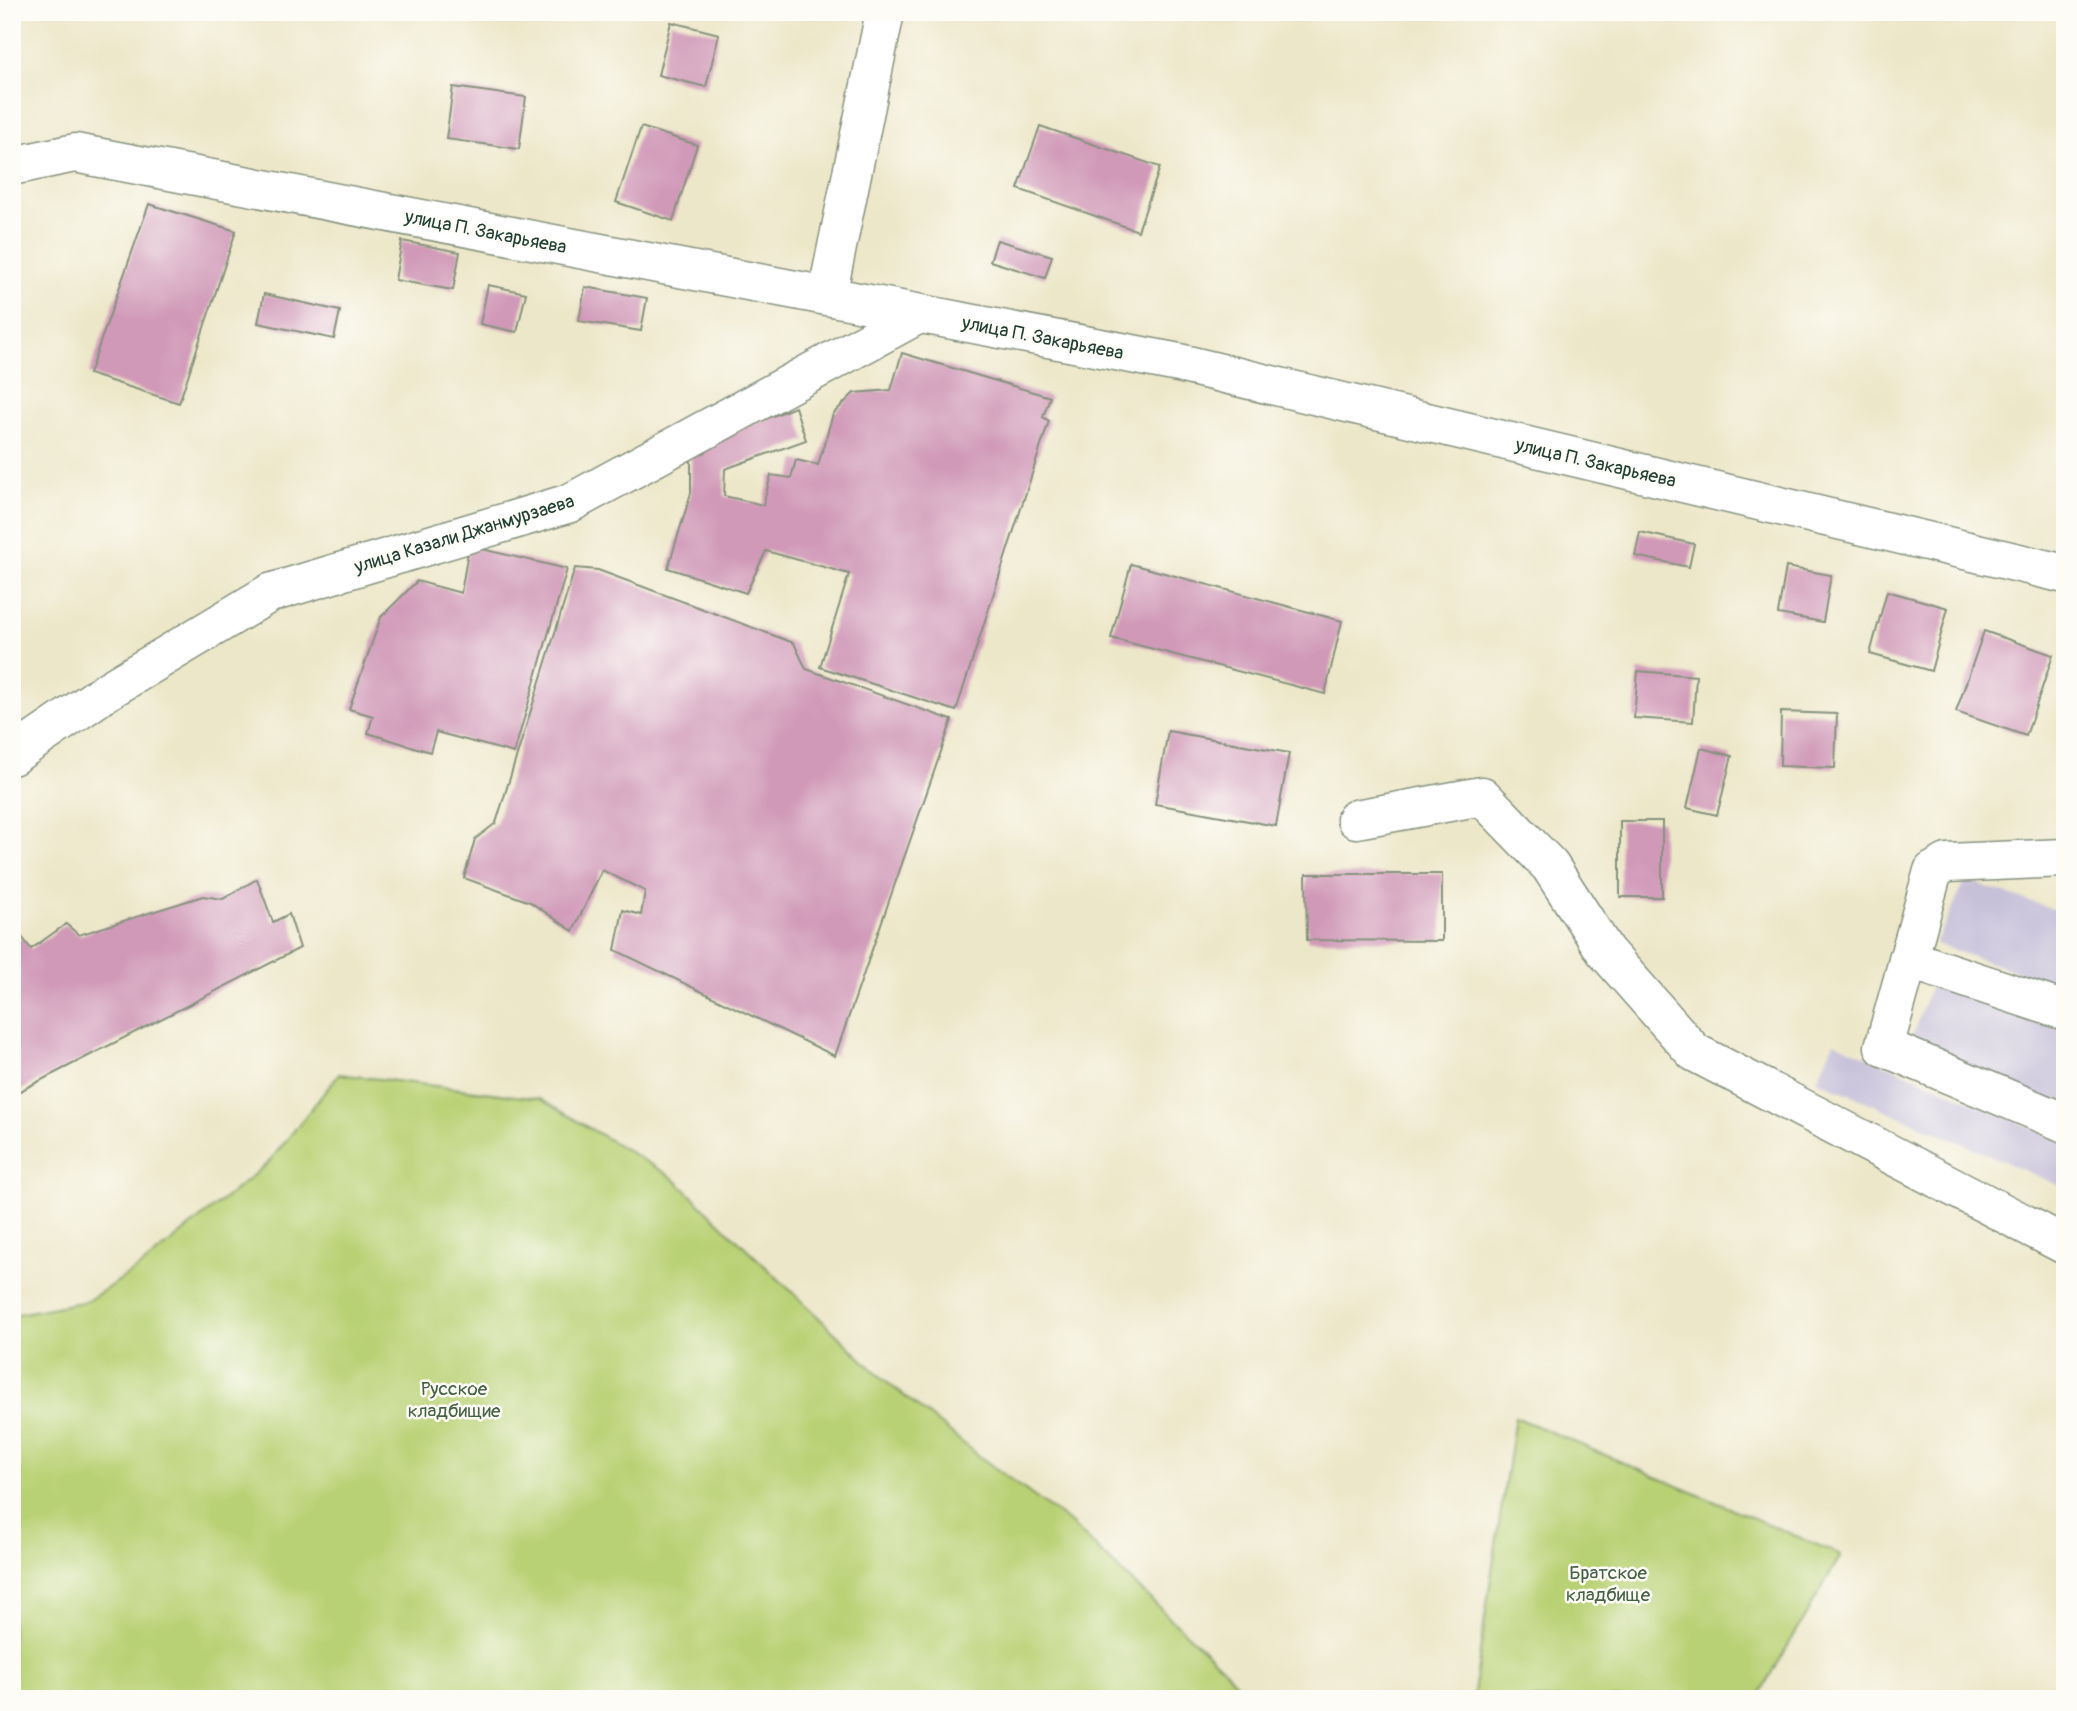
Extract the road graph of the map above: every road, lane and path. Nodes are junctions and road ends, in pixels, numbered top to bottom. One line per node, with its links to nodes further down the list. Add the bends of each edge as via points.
1 (885, 12): 3 (street)
2 (12, 166): 3 (street, улица П. Закарьяева, via 75,153)
3 (827, 296): 4 (street, улица П. Закарьяева)
4 (919, 314): 5 (street, улица П. Закарьяева, via 1179,363); 6 (street, улица Казали Джанмурзаева, via 570,503 270,593 107,691)
5 (2065, 574)
6 (12, 756)
7 (1356, 819): 12 (street, via 1482,796 1550,866 1605,951 1694,1052)
8 (2065, 858): 9 (street, via 1947,863 1933,871)
9 (1908, 959): 10 (street); 11 (street, via 1884,1046)
10 (2065, 1011)
11 (2065, 1123)
12 (2065, 1245)

